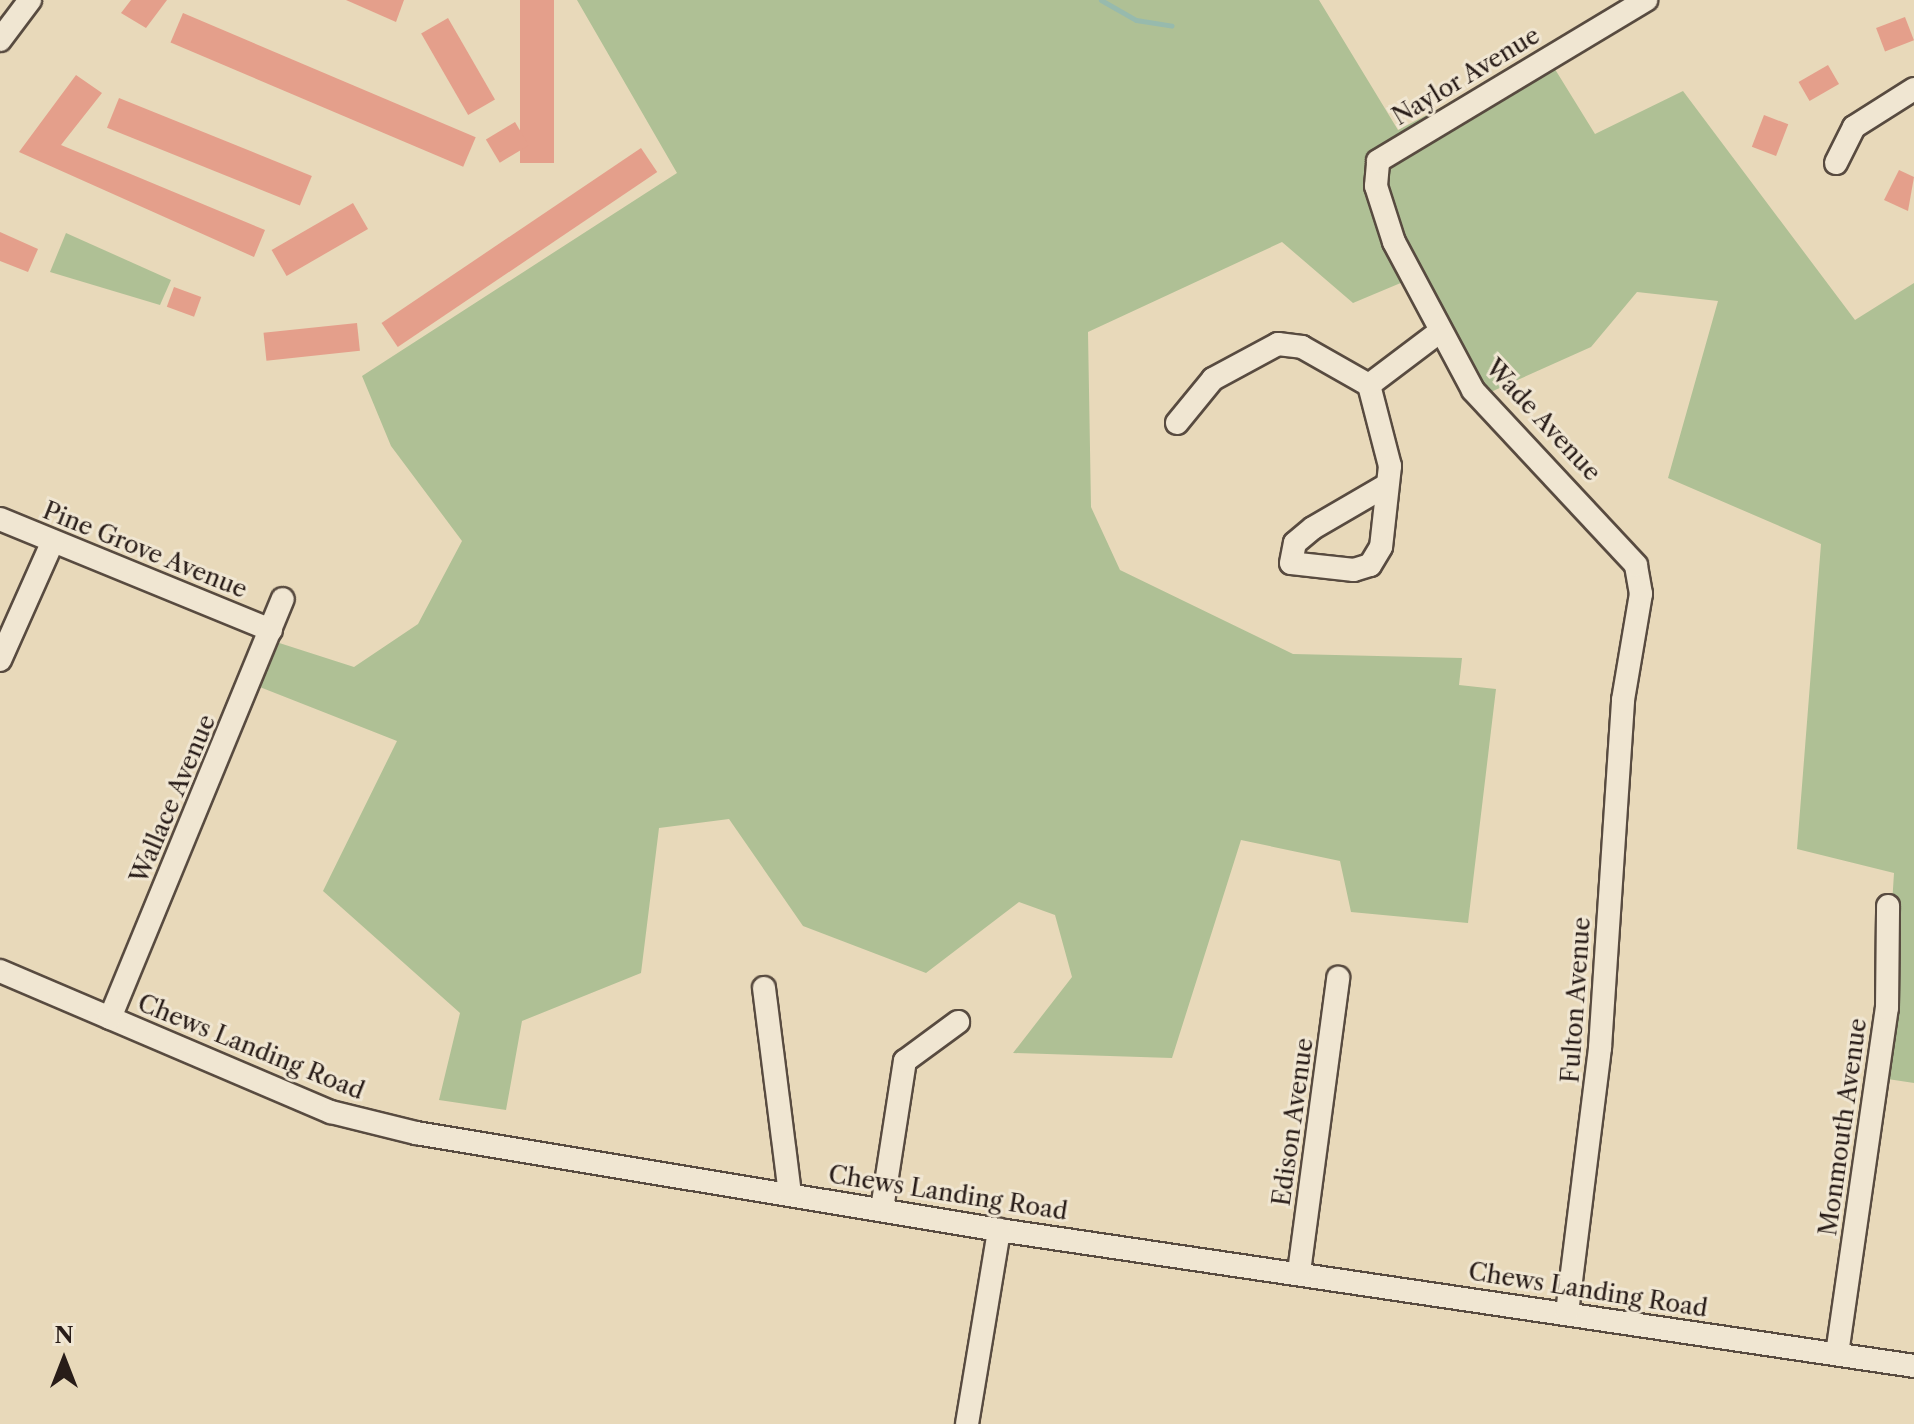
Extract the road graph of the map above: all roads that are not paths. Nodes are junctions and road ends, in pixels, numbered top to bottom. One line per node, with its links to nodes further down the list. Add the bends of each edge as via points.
1 (30, 0): 3 (street)
2 (1633, 3): 6 (street, Naylor Avenue, via 1378,161)
3 (0, 40)
4 (1914, 89): 5 (street, via 1854,127)
5 (1836, 163)
6 (1376, 186): 7 (street, Wade Avenue, via 1394,242)
7 (1439, 332): 8 (street); 16 (street, Wade Avenue, via 1473,390 1636,565 1641,594)
8 (1369, 385): 9 (street, via 1302,347 1278,344 1213,379); 10 (street, via 1383,421)
9 (1177, 423)
10 (1387, 485): 10 (street, via 1381,547 1370,565 1354,570 1291,563 1295,543 1313,528)
11 (0, 519): 12 (street, Pine Grove Avenue)
12 (53, 541): 14 (street, Pine Grove Avenue); 15 (street)
13 (283, 599): 14 (street, Wallace Avenue)
14 (271, 630): 21 (street, Wallace Avenue)
15 (0, 660)
16 (1625, 690): 27 (street, Fulton Avenue, via 1600,1048)
17 (1888, 906): 28 (street, Monmouth Avenue, via 1887,1008)
18 (0, 971): 21 (street, Chews Landing Road)
19 (1338, 978): 26 (street, Edison Avenue)
20 (764, 988): 23 (street)
21 (110, 1018): 23 (street, Chews Landing Road, via 331,1112)
22 (958, 1022): 24 (street, via 905,1061)
23 (790, 1194): 24 (street, Chews Landing Road)
24 (882, 1209): 25 (street, Chews Landing Road)
25 (999, 1230): 26 (street, Chews Landing Road); 30 (street)
26 (1299, 1272): 27 (street, Chews Landing Road)
27 (1567, 1313): 28 (street, Chews Landing Road)
28 (1837, 1354): 29 (street, Chews Landing Road)
29 (1914, 1366)
30 (967, 1424)

